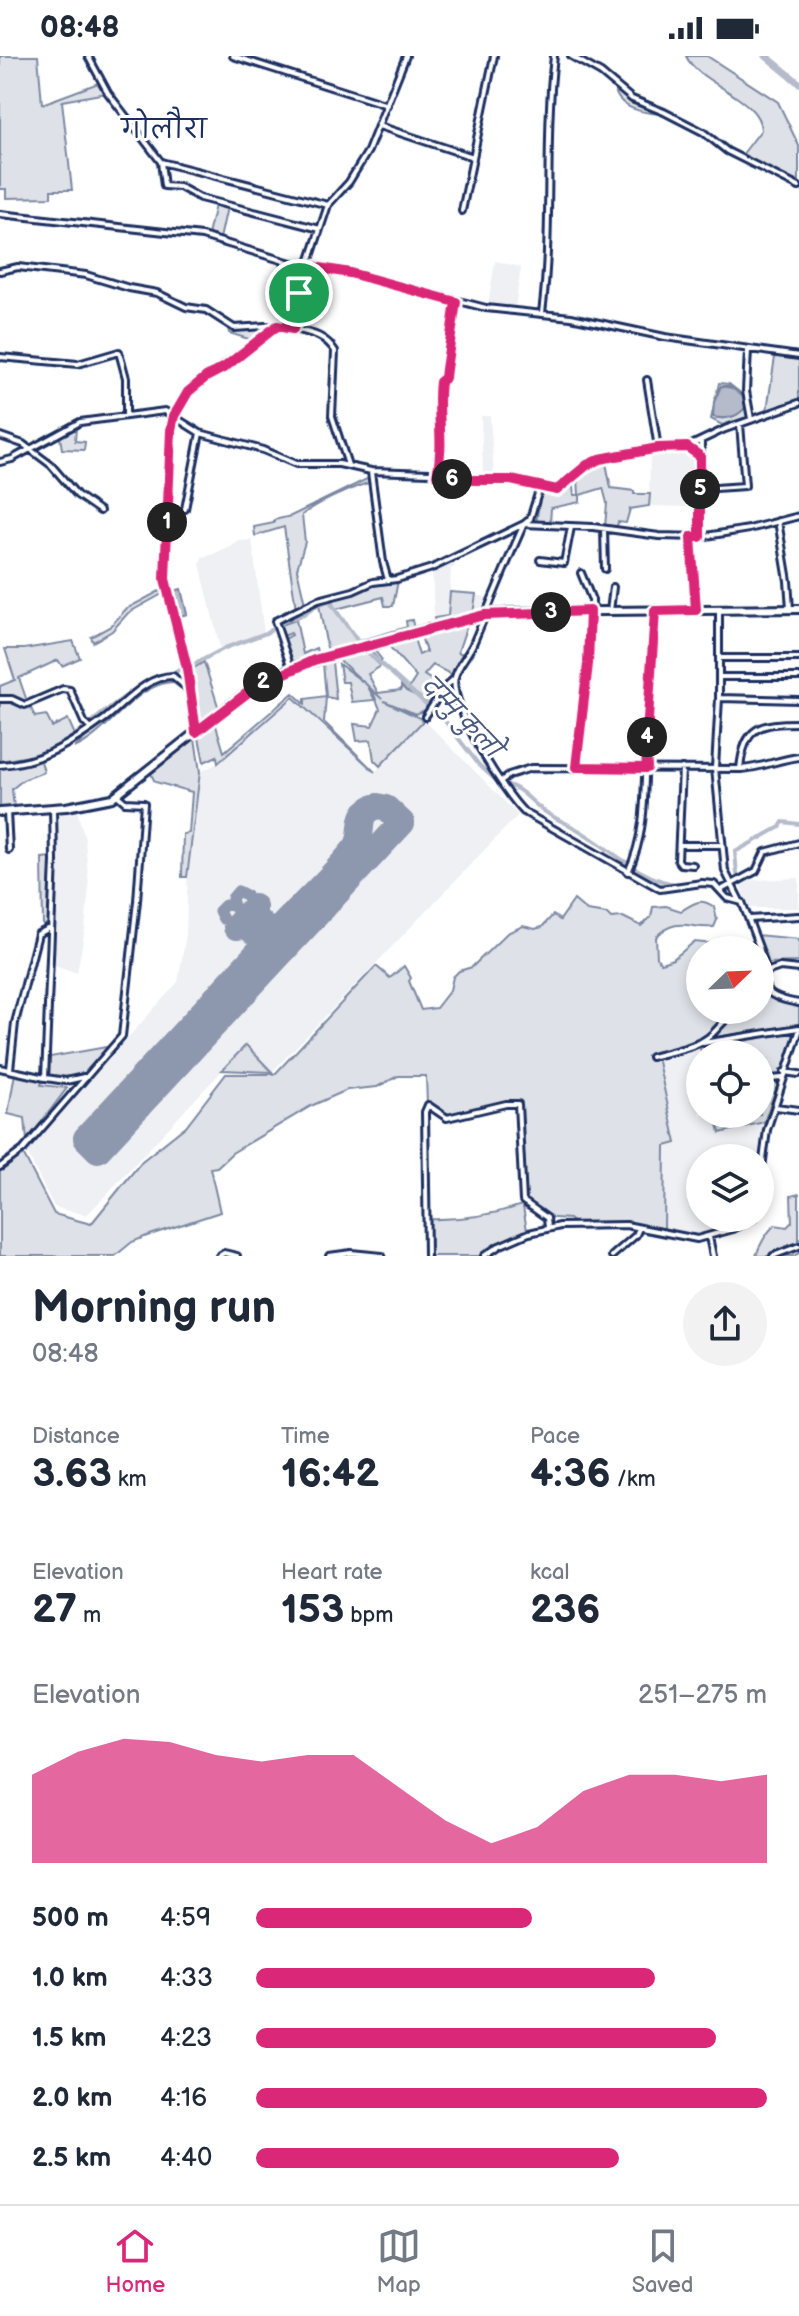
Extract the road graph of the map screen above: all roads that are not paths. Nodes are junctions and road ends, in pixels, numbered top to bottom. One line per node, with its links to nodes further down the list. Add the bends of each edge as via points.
1 (88, 56): 10 (street, via 108,93)
2 (233, 56): 7 (street)
3 (406, 56): 7 (street)
4 (494, 56): 9 (street)
5 (554, 56): 19 (street)
6 (571, 56): 11 (street, via 632,99)
7 (387, 105): 8 (street)
8 (379, 126): 9 (street); 12 (street, via 358,170)
9 (473, 157): 13 (street)
10 (161, 162): 12 (street); 15 (street, via 164,186)
11 (799, 187)
12 (328, 205): 15 (street)
13 (462, 211)
14 (0, 214): 16 (street, via 202,236)
15 (320, 229): 16 (street)
16 (308, 266): 18 (street); 21 (street)
17 (0, 271): 20 (street, via 18,267 86,275 206,310 234,328)
18 (456, 302): 19 (street); 41 (street, via 439,390 442,435)
19 (542, 314): 22 (street)
20 (277, 326): 21 (street); 28 (street, via 188,392)
21 (293, 329): 39 (street, via 320,336 335,351 332,416)
22 (748, 350): 23 (street); 29 (street)
23 (799, 356)
24 (0, 357): 27 (street, via 78,364 119,352 126,378)
25 (647, 380): 35 (street)
26 (799, 406): 29 (street)
27 (126, 416): 28 (street, via 165,411); 36 (street, via 80,422)
28 (174, 416): 31 (street); 72 (street, via 165,579)
29 (751, 419): 30 (street)
30 (740, 424): 33 (street); 43 (street, via 745,486)
31 (200, 433): 39 (street, via 296,464); 44 (street)
32 (0, 436): 36 (street)
33 (701, 442): 34 (street); 37 (street)
34 (687, 447): 35 (street); 37 (street)
35 (658, 448): 42 (street, via 596,460 559,490)
36 (30, 450): 38 (street); 45 (street)
37 (700, 456): 43 (street)
38 (0, 462)
39 (350, 467): 40 (street)
40 (371, 471): 41 (street); 56 (street)
41 (437, 475): 42 (street)
42 (540, 487): 48 (street, via 534,511)
43 (700, 489): 52 (street)
44 (185, 509)
45 (100, 511)
46 (799, 516): 47 (street)
47 (778, 521): 52 (street); 58 (street)
48 (524, 524): 49 (street); 56 (street, via 432,568); 65 (street)
49 (571, 527): 50 (street); 53 (street, via 564,563)
50 (604, 529): 51 (street); 54 (street)
51 (691, 537): 52 (street); 60 (street)
52 (700, 537)
53 (540, 560)
54 (605, 569)
55 (581, 573): 62 (street)
56 (388, 580): 68 (street, via 306,605 275,621)
57 (613, 587): 63 (street)
58 (790, 609): 59 (main road); 61 (main road)
59 (799, 609)
60 (696, 610): 61 (main road); 64 (main road)
61 (719, 610): 66 (street)
62 (591, 611): 63 (main road); 65 (main road); 82 (street)
63 (610, 611): 64 (main road)
64 (655, 611): 83 (street)
65 (484, 615): 68 (main road); 71 (street)
66 (720, 658): 67 (street); 69 (street)
67 (799, 658)
68 (291, 668): 79 (main road, via 255,687)
69 (720, 677): 70 (street); 73 (street)
70 (799, 677)
71 (455, 678): 76 (street); 87 (street, via 462,717)
72 (191, 692): 78 (street, via 173,676 161,678); 79 (street)
73 (719, 698): 75 (street); 85 (street)
74 (0, 699): 78 (street, via 25,705 70,690)
75 (799, 700)
76 (425, 717)
77 (799, 723): 86 (street, via 761,725 742,747)
78 (90, 728): 81 (street, via 42,757)
79 (196, 732): 88 (main road)
80 (799, 757): 86 (street)
81 (0, 765)
82 (576, 767): 83 (street); 87 (street, via 531,768)
83 (647, 768): 84 (street); 96 (street)
84 (682, 768): 85 (street); 92 (street)
85 (715, 768): 86 (street); 93 (street)
86 (740, 769)
87 (501, 781): 96 (street, via 524,812)
88 (117, 795): 89 (main road); 118 (street, via 125,802 144,803 129,982 122,1036)
89 (53, 808): 90 (main road); 102 (street)
90 (4, 811): 94 (street)
91 (799, 843): 97 (street, via 765,852 756,871)
92 (680, 845): 93 (street); 95 (street, via 678,863)
93 (722, 845): 97 (street, via 725,871)
94 (9, 850)
95 (693, 865)
96 (630, 867): 98 (street, via 660,889 702,883)
97 (733, 885): 98 (street); 99 (street)
98 (721, 890): 99 (street)
99 (740, 901): 101 (street)
100 (799, 916): 101 (street)
101 (748, 919): 103 (street)
102 (50, 929): 115 (street, via 38,934 15,1023); 120 (street)
103 (755, 936)
104 (799, 969): 105 (street)
105 (774, 970)
106 (774, 996): 107 (street)
107 (799, 1003)
108 (720, 1024): 110 (street)
109 (799, 1030): 111 (street); 117 (street)
110 (705, 1040)
111 (732, 1040)
112 (686, 1047): 113 (street)
113 (651, 1057)
114 (0, 1068): 115 (street)
115 (10, 1069): 120 (street)
116 (799, 1074): 117 (street)
117 (783, 1075): 119 (street); 121 (street)
118 (87, 1077): 120 (street); 124 (street, via 23,1150)
119 (774, 1077)
120 (45, 1078)
121 (776, 1107): 122 (street); 123 (street)
122 (799, 1110)
123 (765, 1144)
124 (0, 1167)
125 (548, 1228): 126 (street); 135 (street, via 547,1218 523,1201 518,1104 447,1118 428,1105); 136 (street)
126 (639, 1228): 128 (street); 130 (street)
127 (723, 1232): 128 (street)
128 (709, 1237): 138 (street)
129 (799, 1246): 139 (street)
130 (620, 1253): 137 (street)
131 (219, 1256): 132 (street)
132 (237, 1256)
133 (329, 1256): 134 (street)
134 (382, 1256)
135 (427, 1256)
136 (484, 1256)
137 (612, 1256)
138 (713, 1256)
139 (773, 1256)

